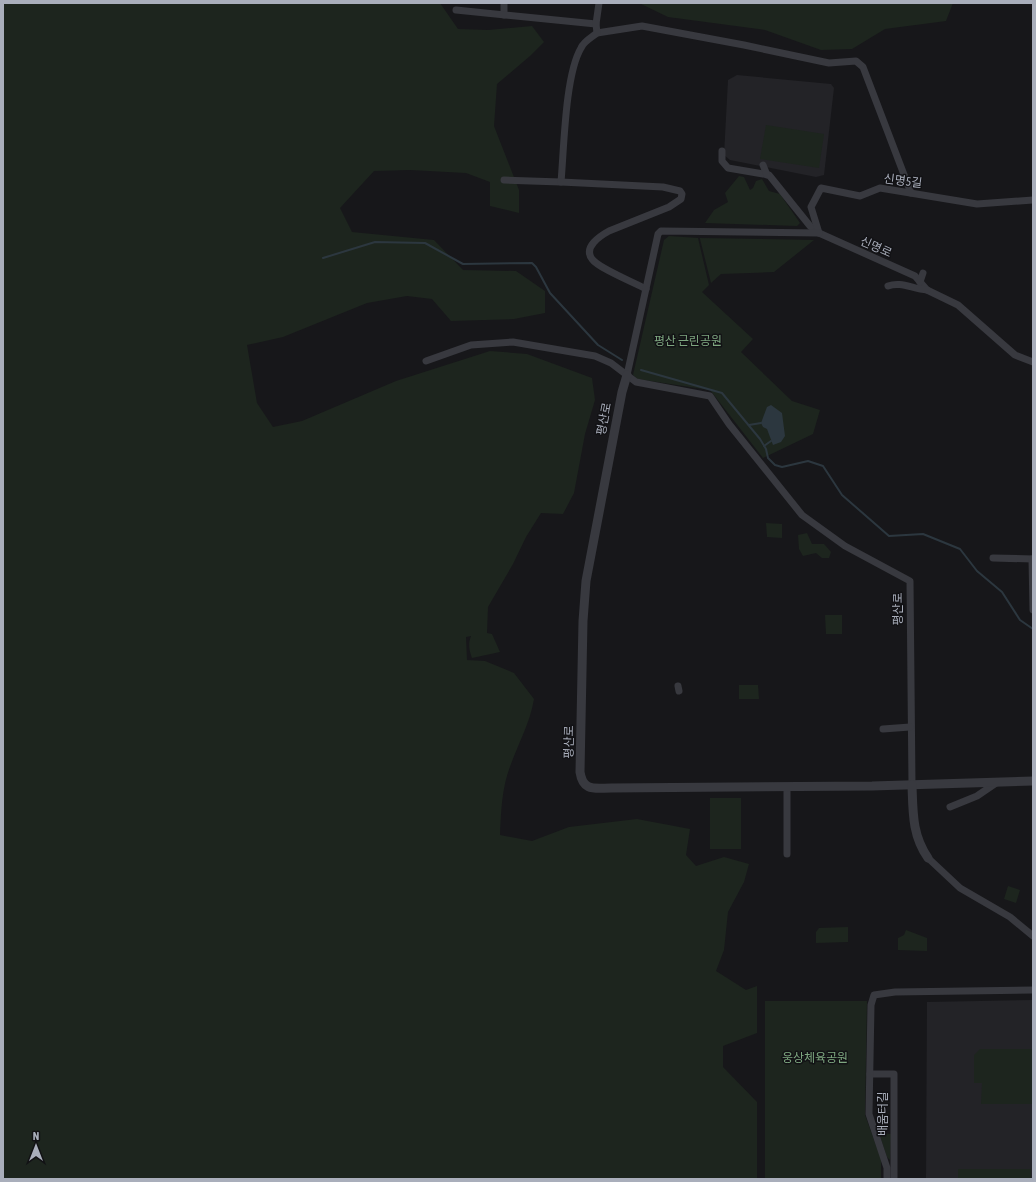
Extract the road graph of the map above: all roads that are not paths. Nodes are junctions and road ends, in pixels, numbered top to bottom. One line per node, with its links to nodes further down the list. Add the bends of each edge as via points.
1 (504, 3): 4 (street)
2 (599, 3): 5 (street)
3 (456, 10): 4 (street)
4 (504, 15): 5 (street)
5 (596, 24): 6 (street)
6 (597, 34): 11 (street, via 580,48 573,71); 12 (street, via 642,26 744,44 829,63 856,61 863,67)
7 (722, 151): 9 (street, via 722,161 728,168)
8 (763, 165): 9 (street)
9 (767, 175): 14 (street, 신명로, via 810,226)
10 (504, 180): 11 (street)
11 (560, 182): 18 (street, via 663,186 680,191 681,199 669,207 609,231 592,245 590,254 600,266)
12 (911, 193): 13 (street, 신명5길, via 977,204); 14 (street, 신명5길, via 880,188 860,196 821,188 810,207)
13 (1033, 200)
14 (819, 233): 16 (street, 신명로, via 915,276); 18 (street, via 661,231 658,234)
15 (923, 273): 16 (street)
16 (920, 282): 19 (street, 신명로)
17 (888, 286): 19 (street, via 900,283 915,289)
18 (646, 289): 22 (street)
19 (927, 290): 21 (street, 신명로, via 956,303 1015,355)
20 (426, 361): 22 (street, 평산로, via 471,345 514,342 595,356 611,363)
21 (1033, 362)
22 (627, 375): 26 (street, 평산로, via 636,382 710,396 729,424 802,515 845,546 910,581); 31 (street, 평산로, via 586,581 581,781 592,788)
23 (993, 558): 24 (street)
24 (1032, 559): 25 (street)
25 (1033, 610)
26 (910, 727): 27 (street); 30 (street, 평산로)
27 (883, 729)
28 (996, 782): 29 (street, 평산로); 30 (street, 평산로); 32 (street, via 977,796)
29 (1033, 782)
30 (912, 785): 31 (street, 평산로); 34 (street, 평산로, via 913,824)
31 (787, 787): 33 (street)
32 (950, 807)
33 (787, 854)
34 (928, 858): 35 (street, 평산로, via 960,888 1010,917)
35 (1033, 936)
36 (1033, 990): 37 (street, via 876,993 871,1005)
37 (870, 1074): 38 (street, via 869,1114); 38 (street, 배움터길, via 894,1074)
38 (890, 1168): 39 (street, 배움터길); 40 (street, 배움터길)
39 (887, 1179)
40 (894, 1179)

